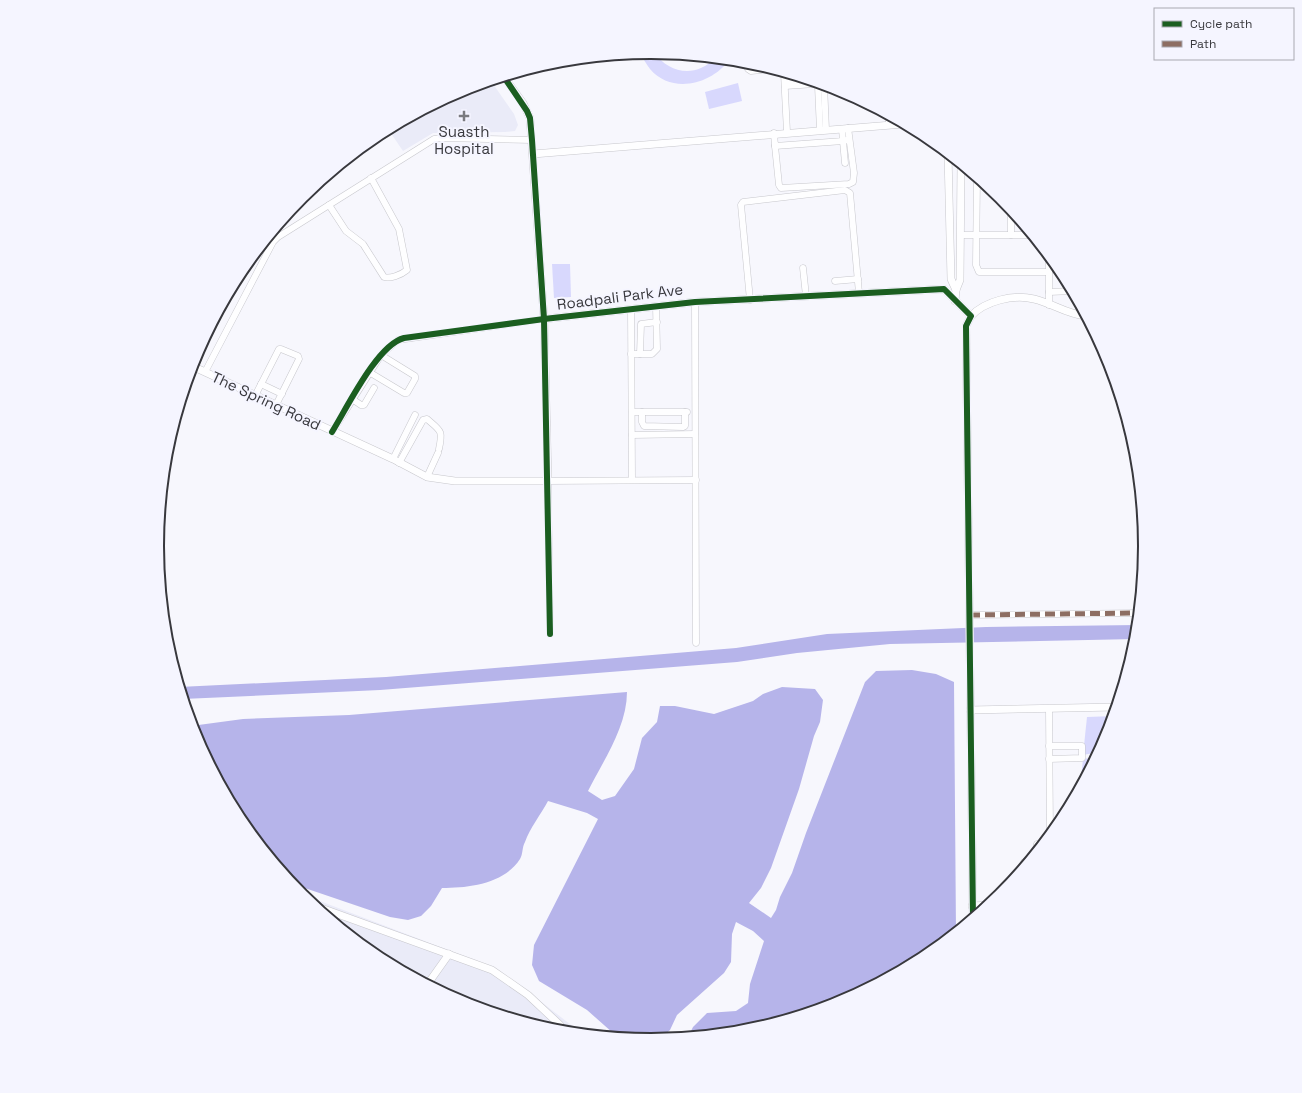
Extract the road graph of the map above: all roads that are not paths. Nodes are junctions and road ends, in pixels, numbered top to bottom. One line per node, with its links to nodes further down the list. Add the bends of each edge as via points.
1 (784, 78): 4 (street)
2 (507, 81): 13 (street, via 530,118)
3 (796, 81): 4 (street)
4 (785, 84): 5 (street); 11 (street)
5 (805, 84)
6 (818, 89): 10 (street)
7 (824, 91): 10 (street)
8 (892, 123): 9 (street)
9 (845, 128): 10 (street); 14 (street)
10 (823, 130): 11 (street)
11 (787, 132): 12 (street)
12 (774, 134): 15 (street); 16 (street)
13 (532, 140): 16 (street); 20 (street, via 442,138 434,140)
14 (846, 140): 15 (street); 15 (street, via 854,173 853,182 849,184 784,189 779,185); 18 (street)
15 (775, 146)
16 (533, 154): 46 (street)
17 (948, 160): 33 (street, via 952,279)
18 (845, 163)
19 (961, 171): 25 (street)
20 (371, 178): 22 (street); 22 (street, via 399,229 407,270 403,274 384,277 363,244 346,231)
21 (977, 184): 26 (street)
22 (329, 205): 52 (street, via 273,242)
23 (1011, 218): 27 (street)
24 (1025, 234): 27 (street)
25 (960, 235): 26 (street); 33 (street, via 960,280)
26 (976, 235): 27 (street); 30 (street, via 976,265 979,272)
27 (1011, 235)
28 (1049, 266): 30 (street)
29 (803, 268): 37 (street)
30 (1049, 272): 35 (street)
31 (858, 279): 32 (street); 36 (street); 38 (street, via 850,193 845,190 743,202 741,205)
32 (835, 281)
33 (956, 290): 39 (street)
34 (1066, 291): 35 (street)
35 (1049, 292): 41 (street)
36 (859, 293): 37 (street, Roadpali Park Ave); 39 (street, Roadpali Park Ave, via 944,289)
37 (806, 296): 38 (street, Roadpali Park Ave)
38 (750, 300): 40 (street, Roadpali Park Ave)
39 (955, 301): 45 (street)
40 (695, 302): 42 (street, Roadpali Park Ave); 63 (street)
41 (1049, 305): 44 (street); 45 (street, via 1033,299 1006,299 981,307)
42 (656, 306): 43 (street, Roadpali Park Ave); 47 (street)
43 (631, 309): 46 (street, Roadpali Park Ave); 48 (street)
44 (1079, 315)
45 (970, 316): 74 (street, via 966,326)
46 (544, 319): 50 (street, Roadpali Park Ave, via 404,338); 72 (street)
47 (657, 322): 49 (street, via 657,349 652,354); 49 (street, via 641,324)
48 (631, 354): 49 (street); 60 (street)
49 (640, 354)
50 (381, 355): 53 (street, Roadpali Park Ave); 53 (street, via 415,376 407,393)
51 (198, 369): 52 (street, The Spring Road)
52 (205, 372): 56 (street, The Spring Road)
53 (369, 372): 54 (street, Roadpali Park Ave)
54 (363, 381): 58 (street, Roadpali Park Ave); 58 (street, via 375,389 364,405)
55 (261, 384): 56 (street); 57 (street); 57 (street, via 278,350 298,356 299,359)
56 (256, 394): 59 (street, The Spring Road)
57 (282, 394): 59 (street)
58 (352, 398): 65 (street, Roadpali Park Ave)
59 (276, 404): 65 (street, The Spring Road)
60 (632, 412): 61 (street); 67 (street)
61 (642, 412): 62 (street); 62 (street, via 644,426 683,427)
62 (685, 412): 63 (street)
63 (695, 412): 66 (street)
64 (415, 416): 68 (street)
65 (332, 432): 68 (street, The Spring Road)
66 (695, 434): 67 (street); 71 (street)
67 (632, 435): 70 (street)
68 (396, 461): 69 (street, The Spring Road); 69 (street, via 423,420 427,419 441,431 442,435 439,451)
69 (427, 477): 72 (street, The Spring Road, via 455,482)
70 (632, 480): 71 (street); 72 (street)
71 (696, 480): 76 (street)
72 (548, 481): 75 (street)
73 (1134, 612): 74 (street)
74 (969, 618): 79 (street)
75 (550, 634)
76 (696, 643)
77 (1111, 707): 78 (street)
78 (1049, 709): 79 (street); 80 (street)
79 (970, 710): 85 (street)
80 (1049, 746): 81 (street); 82 (street)
81 (1058, 746): 83 (street); 83 (street, via 1082,746 1082,758)
82 (1049, 759): 83 (street); 84 (street)
83 (1058, 759)
84 (1050, 826)
85 (972, 906): 86 (street); 88 (street)
86 (980, 906)
87 (327, 910): 89 (street)
88 (974, 911)
89 (449, 954): 90 (street); 91 (street, via 492,970 528,995)
90 (429, 981)
91 (561, 1026)

